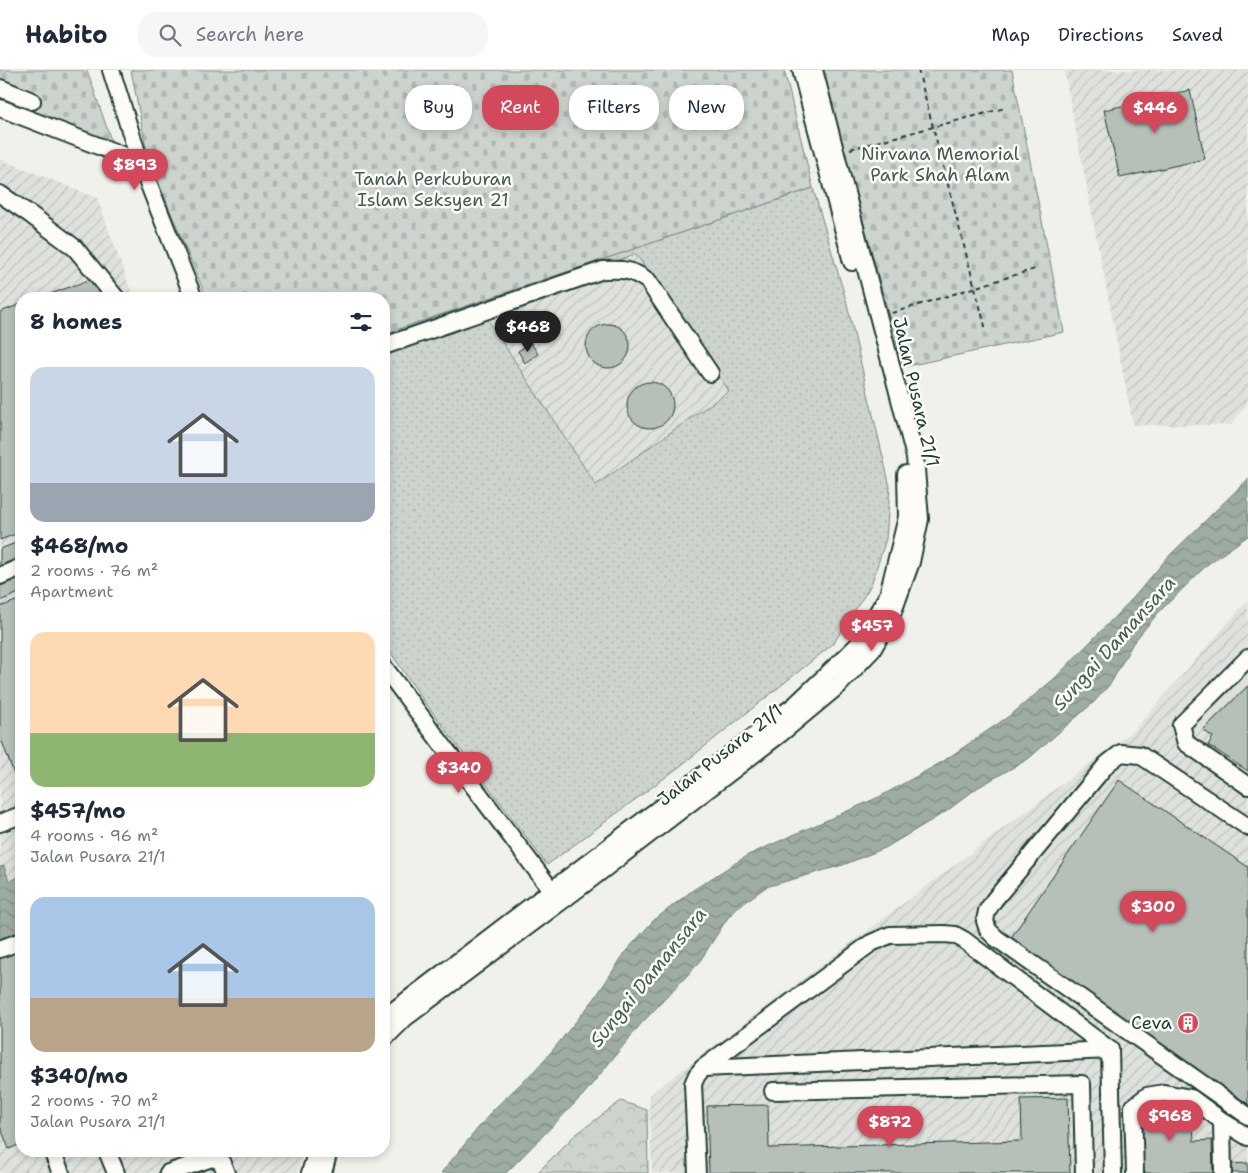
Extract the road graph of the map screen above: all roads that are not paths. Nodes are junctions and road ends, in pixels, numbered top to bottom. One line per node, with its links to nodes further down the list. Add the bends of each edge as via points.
1 (111, 70): 7 (street)
2 (801, 70): 21 (street, Jalan Pusara 21/1, via 905,459 907,517 888,595 858,645 795,705)
3 (814, 70): 21 (street, Jalan Pusara 21/1, via 915,457 920,519 911,562 891,617 872,650 839,685 587,882)
4 (0, 88): 5 (street)
5 (32, 101)
6 (0, 108): 7 (street)
7 (140, 162): 10 (street)
8 (0, 194): 9 (street, via 75,248)
9 (111, 292)
10 (191, 292)
11 (390, 344): 12 (street, via 603,270 626,269 648,281)
12 (710, 373)
13 (15, 570): 14 (street)
14 (0, 576)
15 (1248, 658): 17 (street, via 1181,725 1186,743)
16 (390, 675): 21 (street)
17 (1248, 786)
18 (15, 817): 19 (street)
19 (0, 823)
20 (1248, 827): 29 (street, via 1140,755 1120,753 1107,764 1005,884 987,911 985,921 996,938)
21 (556, 896): 24 (street, Jalan Pusara 21/1); 25 (street, Jalan Pusara 21/1)
22 (15, 943): 23 (street)
23 (0, 949)
24 (390, 1016)
25 (390, 1033)
26 (1110, 1050): 27 (street); 27 (street, via 955,935 890,935 871,943); 44 (street)
27 (703, 1068): 42 (street, via 694,1084)
28 (773, 1092): 43 (street, via 1082,1084)
29 (1248, 1116)
30 (1222, 1121): 31 (street); 45 (street, via 1191,1098 1164,1093 1147,1096 1133,1107); 46 (street)
31 (1248, 1137)
32 (54, 1157): 36 (street)
33 (109, 1157): 37 (street)
34 (315, 1157): 40 (street)
35 (327, 1157): 41 (street)
36 (61, 1173)
37 (116, 1173)
38 (168, 1173): 39 (street, via 212,1158 221,1161)
39 (226, 1173)
40 (310, 1173)
41 (323, 1173)
42 (697, 1173)
43 (1084, 1173)
44 (1113, 1173)
45 (1135, 1173)
46 (1223, 1173)

